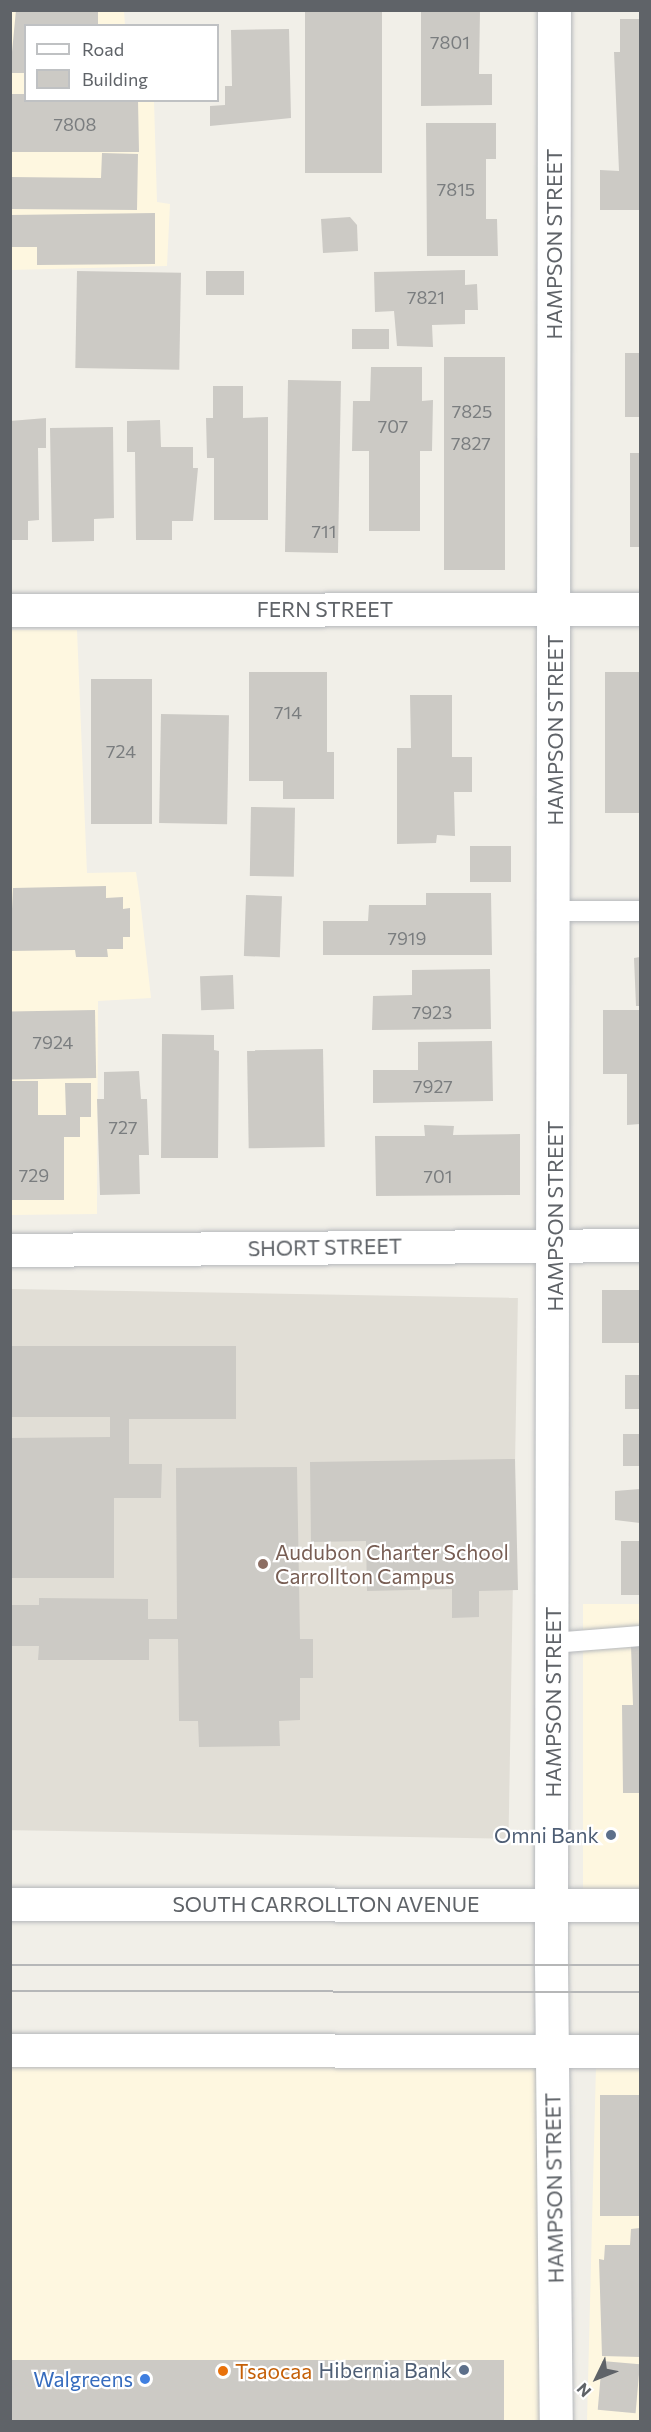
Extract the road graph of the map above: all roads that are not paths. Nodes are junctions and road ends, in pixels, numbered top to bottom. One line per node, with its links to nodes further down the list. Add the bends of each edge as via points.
1 (554, 10): 2 (street, HAMPSON STREET)
2 (555, 609): 3 (street, FERN STREET); 4 (street, FERN STREET); 5 (street, HAMPSON STREET)
3 (640, 609)
4 (10, 610)
5 (555, 911): 6 (lane); 7 (street, HAMPSON STREET)
6 (640, 911)
7 (555, 1244): 8 (street, SHORT STREET); 9 (street, SHORT STREET); 11 (street, HAMPSON STREET)
8 (640, 1245)
9 (10, 1250)
10 (640, 1636): 11 (lane)
11 (553, 1643): 13 (street, HAMPSON STREET)
12 (10, 1904): 13 (street, SOUTH CARROLLTON AVENUE)
13 (552, 1904): 14 (street, SOUTH CARROLLTON AVENUE); 16 (street, HAMPSON STREET)
14 (640, 1905)
15 (10, 2050): 16 (street)
16 (552, 2050): 17 (street); 18 (street, HAMPSON STREET)
17 (640, 2051)
18 (556, 2421)

